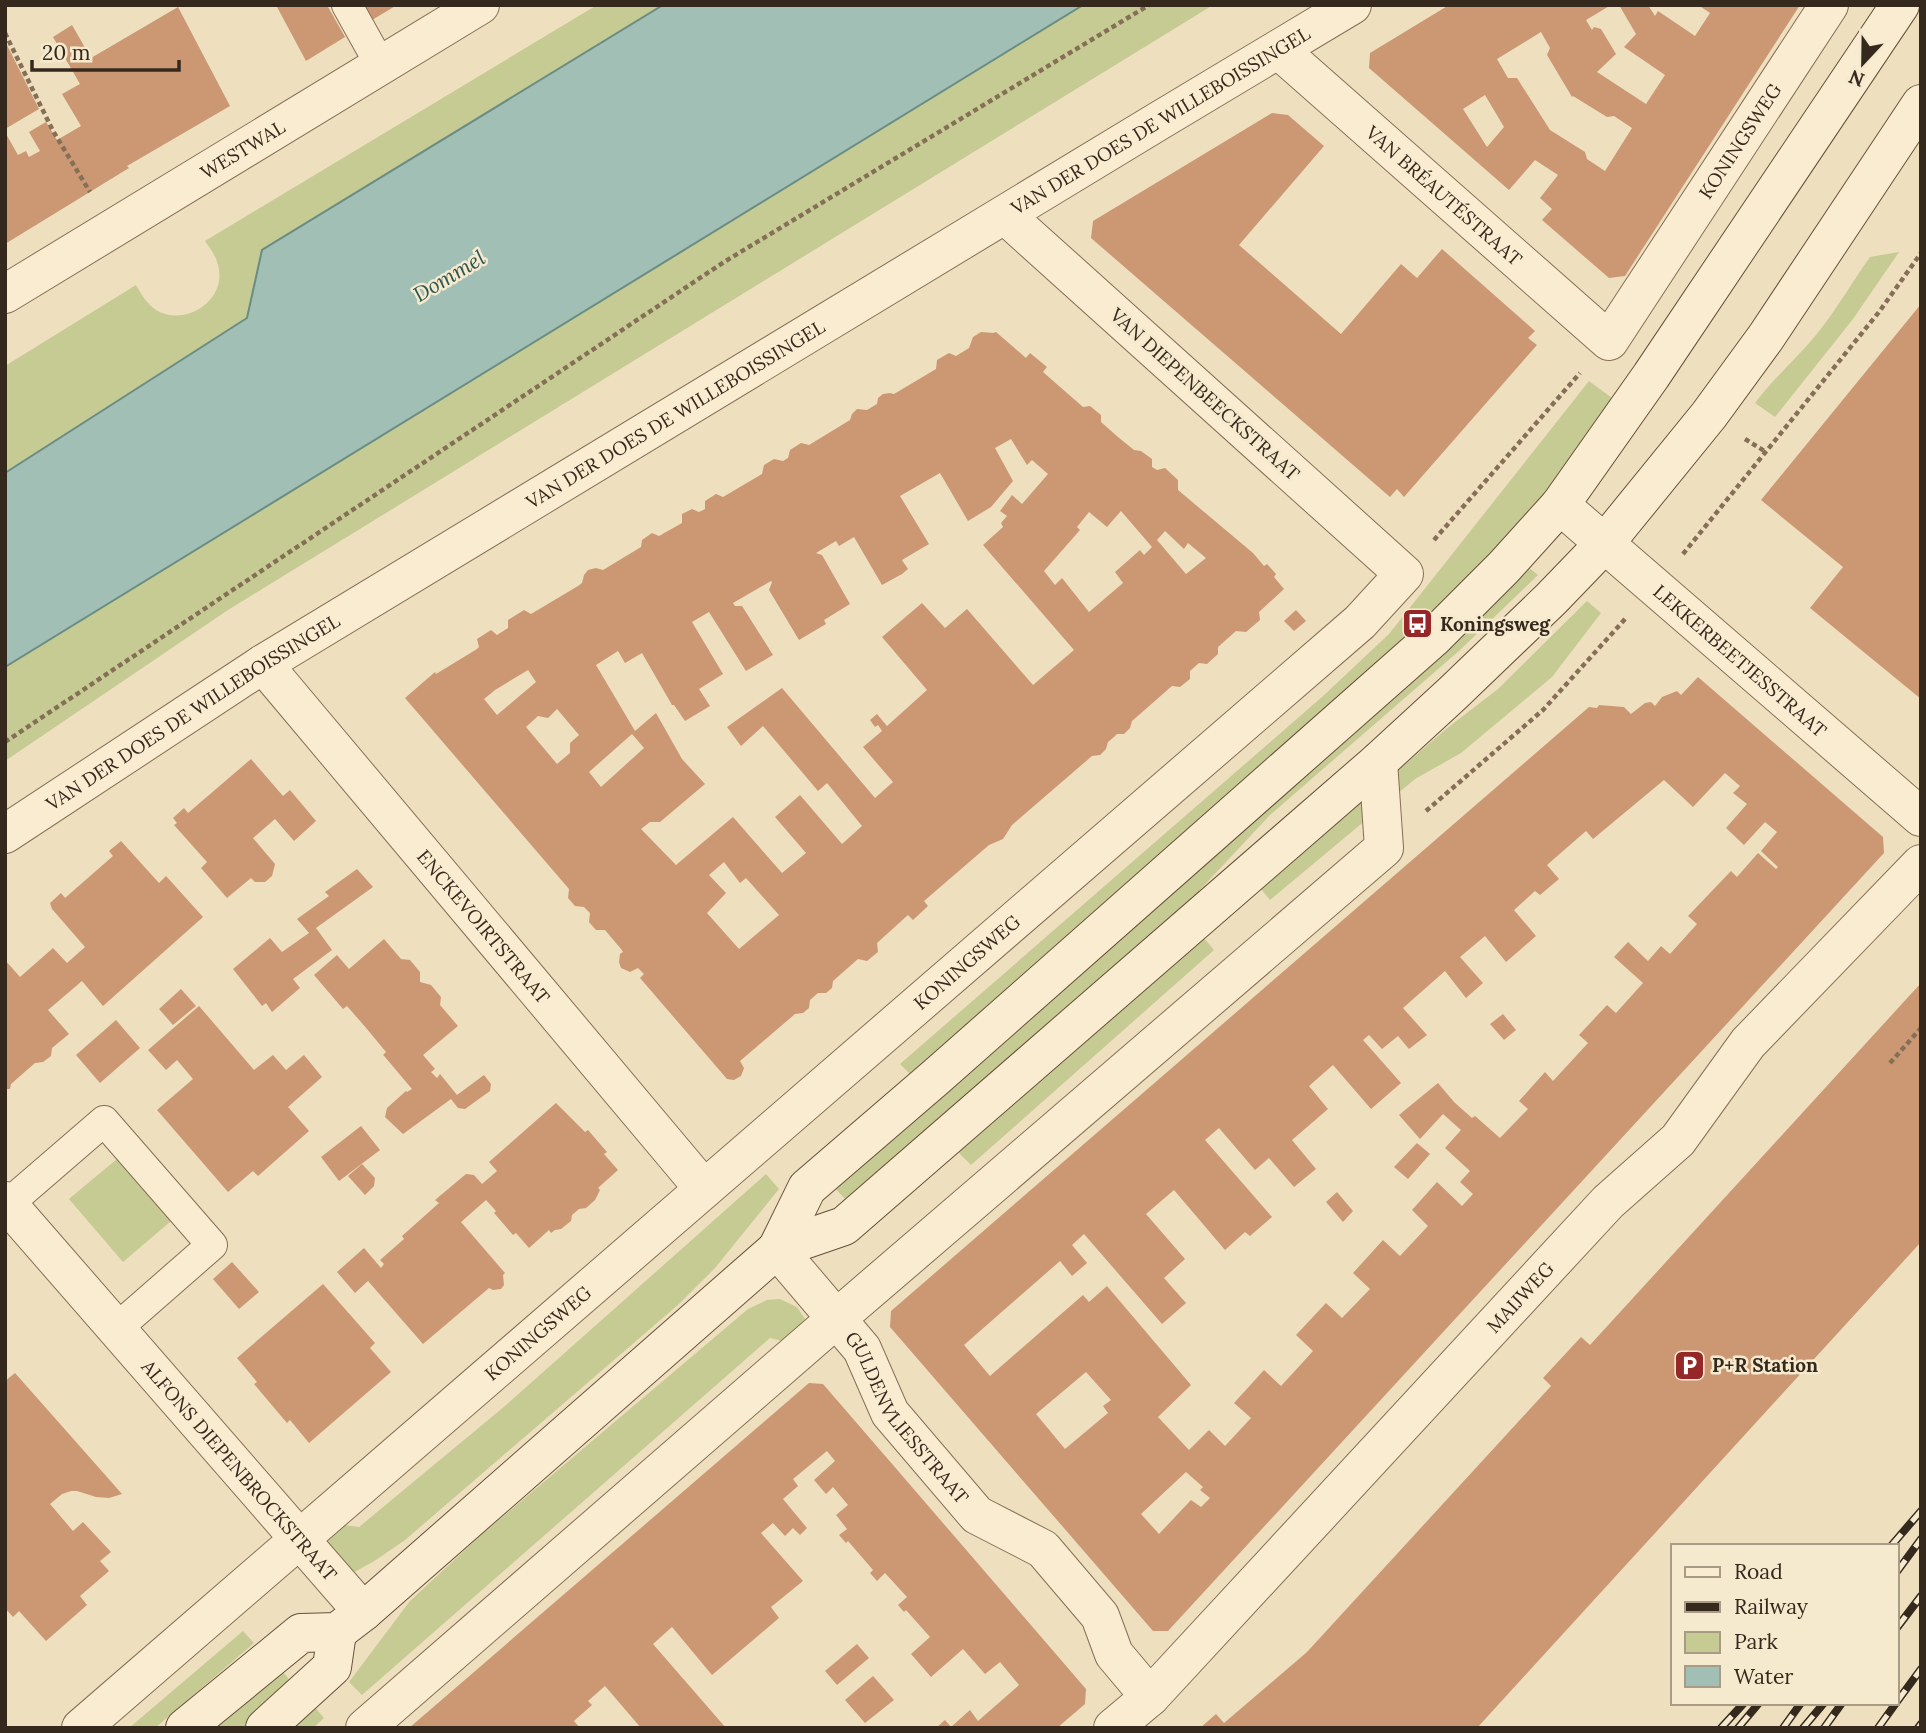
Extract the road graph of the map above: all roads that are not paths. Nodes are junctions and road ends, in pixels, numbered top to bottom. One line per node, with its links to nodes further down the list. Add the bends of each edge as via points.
1 (347, 5): 7 (lane)
2 (480, 5): 7 (street, WESTWAL)
3 (1352, 5): 6 (street, VAN DER DOES DE WILLEBOISSINGEL)
4 (1829, 5): 11 (street, KONINGSWEG)
5 (1899, 5): 12 (street)
6 (1279, 50): 9 (street, VAN DER DOES DE WILLEBOISSINGEL); 11 (street, VAN BRÉAUTÉSTRAAT)
7 (381, 66): 10 (street, WESTWAL)
8 (1921, 104): 13 (street, via 1766,337)
9 (1005, 215): 14 (street, VAN DIEPENBEECKSTRAAT); 15 (street, VAN DER DOES DE WILLEBOISSINGEL)
10 (5, 294)
11 (1609, 341)
12 (1560, 505): 13 (street, LEKKERBEETJESSTRAAT); 22 (street, via 1433,638 807,1188)
13 (1605, 543): 16 (street); 17 (street, LEKKERBEETJESSTRAAT)
14 (1404, 574): 20 (street, KONINGSWEG, via 1349,631)
15 (263, 664): 18 (street, VAN DER DOES DE WILLEBOISSINGEL); 20 (street, ENCKEVOIRTSTRAAT)
16 (1378, 762): 22 (street, via 844,1226); 23 (street, via 1384,848)
17 (1921, 817)
18 (5, 834)
19 (1921, 864): 27 (street, MAIJWEG, via 1748,1043 1678,1140 1608,1202)
20 (705, 1189): 25 (street, KONINGSWEG)
21 (7, 1202): 24 (street, ALFONS DIEPENBROCKSTRAAT); 24 (lane, ALFONS DIEPENBROCKSTRAAT, via 104,1121 203,1234 212,1245)
22 (777, 1250): 23 (street, GULDENVLIESSTRAAT); 26 (street)
23 (836, 1319): 27 (street, GULDENVLIESSTRAAT, via 862,1349 890,1413 977,1515 1043,1549 1100,1616 1114,1654); 31 (street)
24 (116, 1329): 25 (street, ALFONS DIEPENBROCKSTRAAT)
25 (300, 1538): 26 (street, ALFONS DIEPENBROCKSTRAAT); 28 (street, KONINGSWEG)
26 (350, 1622): 29 (street, via 302,1633); 30 (street, via 332,1667)
27 (1150, 1697): 32 (street, MAIJWEG)
28 (81, 1728)
29 (185, 1728)
30 (265, 1728)
31 (365, 1728)
32 (1113, 1728)

